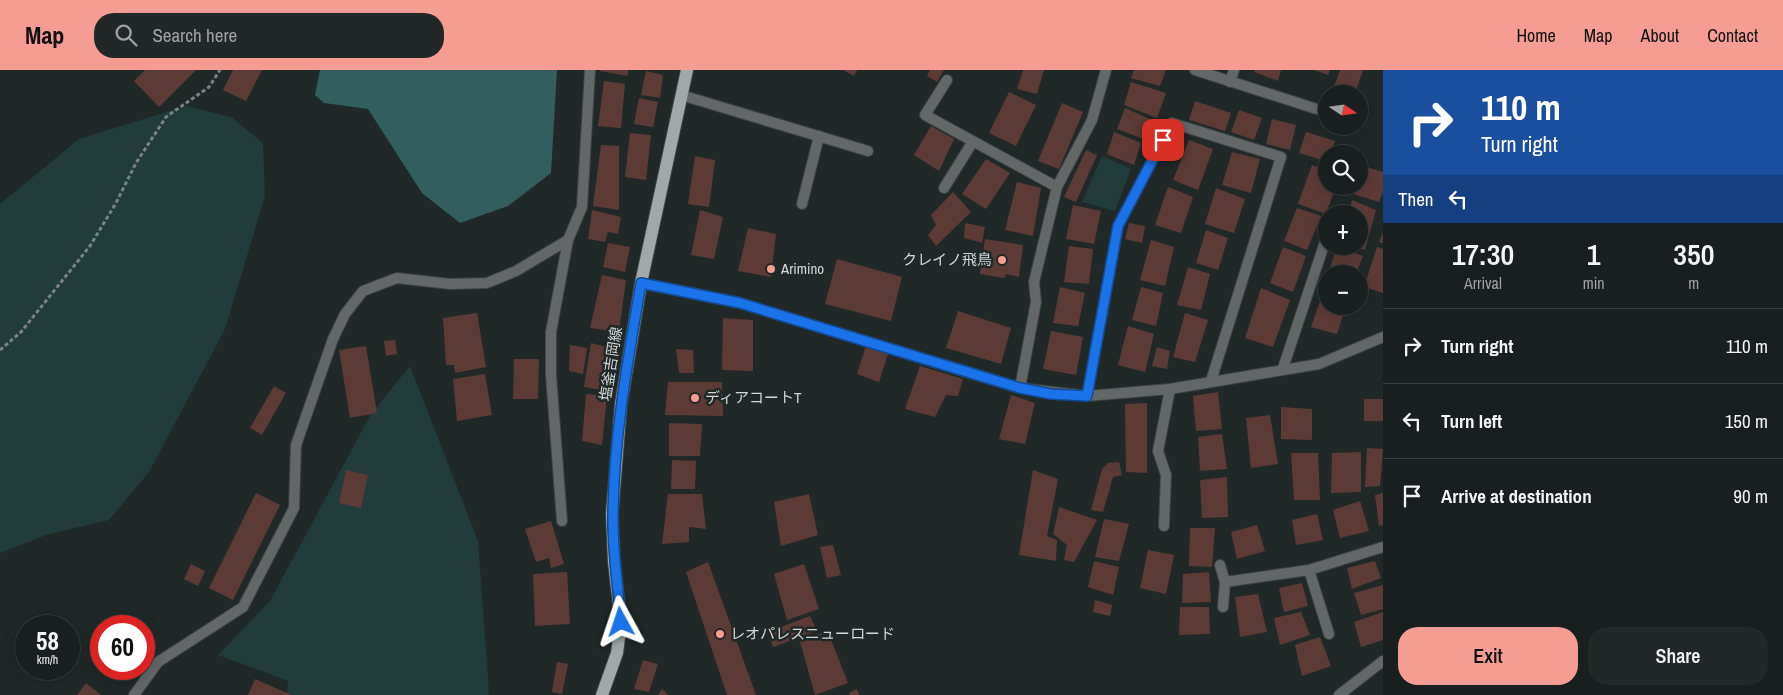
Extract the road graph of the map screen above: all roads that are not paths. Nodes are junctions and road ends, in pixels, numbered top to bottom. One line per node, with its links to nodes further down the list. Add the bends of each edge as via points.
1 (590, 70): 16 (street, via 582,207)
2 (686, 70): 8 (main road, 塩釜吉岡線)
3 (1106, 70): 13 (street, via 1092,120)
4 (1195, 70): 7 (street)
5 (1234, 70): 7 (street)
6 (947, 80): 11 (street, via 925,115)
7 (1230, 82): 9 (street)
8 (681, 95): 10 (street); 18 (main road, 塩釜吉岡線)
9 (1318, 110)
10 (818, 136): 12 (street); 15 (street)
11 (972, 143): 13 (street); 14 (street)
12 (868, 151)
13 (1057, 187): 22 (street, via 1034,282 1036,302)
14 (944, 188)
15 (802, 204)
16 (568, 240): 25 (street, via 551,332); 34 (street, via 516,272 487,283 450,284 397,278 363,291 345,314 333,338 296,445 294,508 243,607 158,662)
17 (1321, 255): 20 (street)
18 (641, 283): 22 (street, via 740,303); 35 (main road, 塩釜吉岡線, via 621,404 612,514 621,622 617,653)
19 (1383, 337): 20 (street, via 1318,364)
20 (1283, 368): 21 (street)
21 (1211, 381): 23 (street); 24 (street, via 1281,157 1172,123 1118,226)
22 (1020, 388): 24 (street)
23 (1170, 389): 24 (street); 26 (street, via 1158,451 1166,475)
24 (1087, 396)
25 (562, 521)
26 (1164, 526)
27 (1383, 547): 29 (street)
28 (1220, 565): 30 (street)
29 (1309, 570): 30 (street); 32 (street)
30 (1225, 582): 31 (street)
31 (1223, 607)
32 (1329, 634)
33 (1383, 661): 36 (street)
34 (134, 695)
35 (602, 695)
36 (1339, 695)

